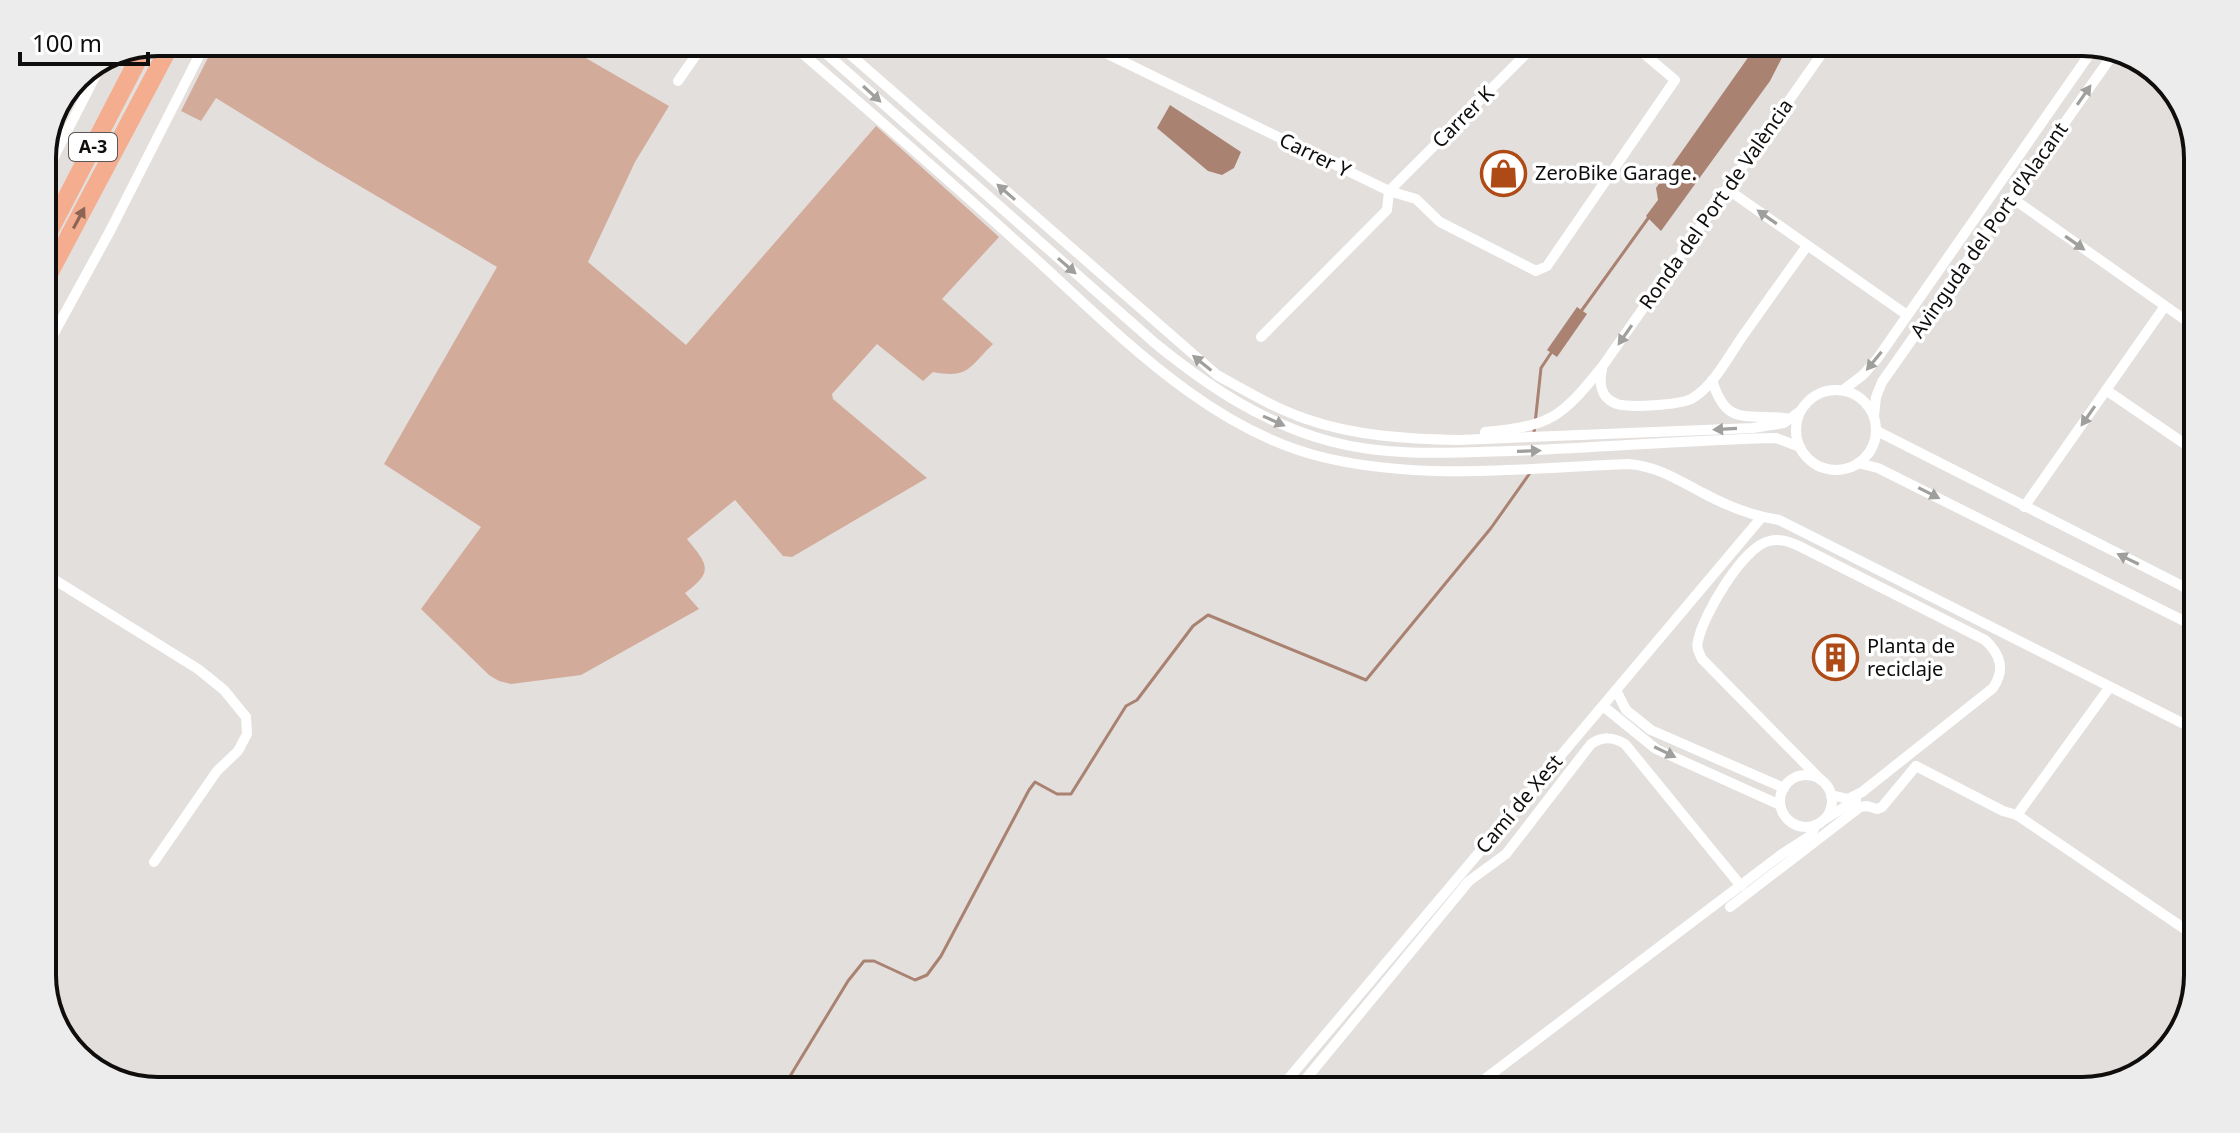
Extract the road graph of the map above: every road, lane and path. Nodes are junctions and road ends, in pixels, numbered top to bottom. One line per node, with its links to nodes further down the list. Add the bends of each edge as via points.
1 (165, 56): 22 (highway, A-3, one-way to 1)
2 (199, 56): 26 (street)
3 (695, 56): 15 (street)
4 (805, 56): 40 (street, via 1166,375 1233,423 1323,458 1380,468 1650,466)
5 (829, 56): 37 (street, one-way to 37, via 1201,380 1300,432 1372,449 1423,453 1776,438)
6 (852, 56): 32 (street, one-way to 6, via 1217,375 1172,339)
7 (1112, 56): 18 (street, Carrer Y)
8 (1524, 56): 18 (street, Carrer K)
9 (1647, 56): 18 (street, Carrer Y, via 1675,80 1541,270 1529,270 1440,222 1416,199)
10 (1820, 56): 17 (street, Ronda del Port de València)
11 (2088, 56): 24 (street, Avinguda del Port d'Alacant)
12 (139, 58): 20 (highway, A-3)
13 (2109, 60): 19 (street, Avinguda del Port d'Alacant, one-way to 13)
14 (94, 79): 16 (street)
15 (678, 81)
16 (56, 153)
17 (1727, 189): 21 (street, one-way to 17); 28 (street, Ronda del Port de València, one-way to 28)
18 (1389, 191): 27 (street, Carrer K, via 1387,210)
19 (2012, 198): 23 (street, one-way to 23); 34 (street, Avinguda del Port d'Alacant, via 1882,382)
20 (56, 218)
21 (1807, 246): 24 (street); 29 (street)
22 (56, 261)
23 (2165, 306): 25 (street); 31 (street)
24 (1907, 315): 30 (street, Avinguda del Port d'Alacant, one-way to 30, via 1877,359)
25 (2184, 319)
26 (56, 329)
27 (1261, 337)
28 (1602, 367): 29 (street, via 1602,391 1627,406 1677,403); 32 (street, Ronda del Port de València, via 1565,410 1544,421 1521,429 1467,434 1360,427)
29 (1712, 380): 33 (street, via 1717,399 1730,412)
30 (1843, 390): 33 (street, via 1821,392); 34 (street, via 1859,396)
31 (2106, 390): 36 (street); 39 (street, one-way to 39)
32 (1256, 396): 33 (street, one-way to 32, via 1784,423 1753,428 1411,439 1305,419)
33 (1794, 415): 37 (street)
34 (1874, 416): 35 (street)
35 (1877, 431): 38 (street, via 1873,447); 39 (street)
36 (2184, 443)
37 (1800, 447): 38 (street, via 1812,463 1825,469 1848,469)
38 (1858, 463): 43 (street, one-way to 43, via 1878,468)
39 (2024, 507): 42 (street, one-way to 39)
40 (1761, 518): 44 (street, via 1779,520); 45 (street, Camí de Xest)
41 (56, 581): 59 (street, via 215,683 246,717 247,734 238,751 217,771)
42 (2184, 587)
43 (2184, 621)
44 (2109, 688): 47 (street); 55 (street)
45 (1616, 690): 46 (street, Camí de Xest); 51 (street, via 1626,710 1651,730)
46 (1603, 706): 54 (street, one-way to 54, via 1656,749); 63 (street, Camí de Xest)
47 (2184, 724)
48 (1797, 758): 49 (street); 50 (street); 52 (street, via 1697,649 1727,580 1755,547 1770,541 1799,546 1985,640 2000,658 2001,673 1993,688)
49 (1792, 779): 50 (street); 51 (street)
50 (1821, 780): 53 (street)
51 (1784, 788): 54 (street)
52 (1862, 792): 53 (street, via 1848,799); 56 (street)
53 (1831, 795): 56 (street, via 1830,811)
54 (1780, 805): 57 (street)
55 (2017, 815): 61 (street, via 1916,766 1882,807 1860,807); 62 (street)
56 (1820, 822): 57 (street); 58 (street, via 1810,836)
57 (1794, 824): 58 (street)
58 (1782, 854): 60 (street)
59 (154, 862)
60 (1741, 886): 64 (street, via 1625,744 1598,739 1506,854 1469,881); 65 (street)
61 (1730, 907)
62 (2184, 928)
63 (1290, 1077)
64 (1308, 1077)
65 (1488, 1077)

